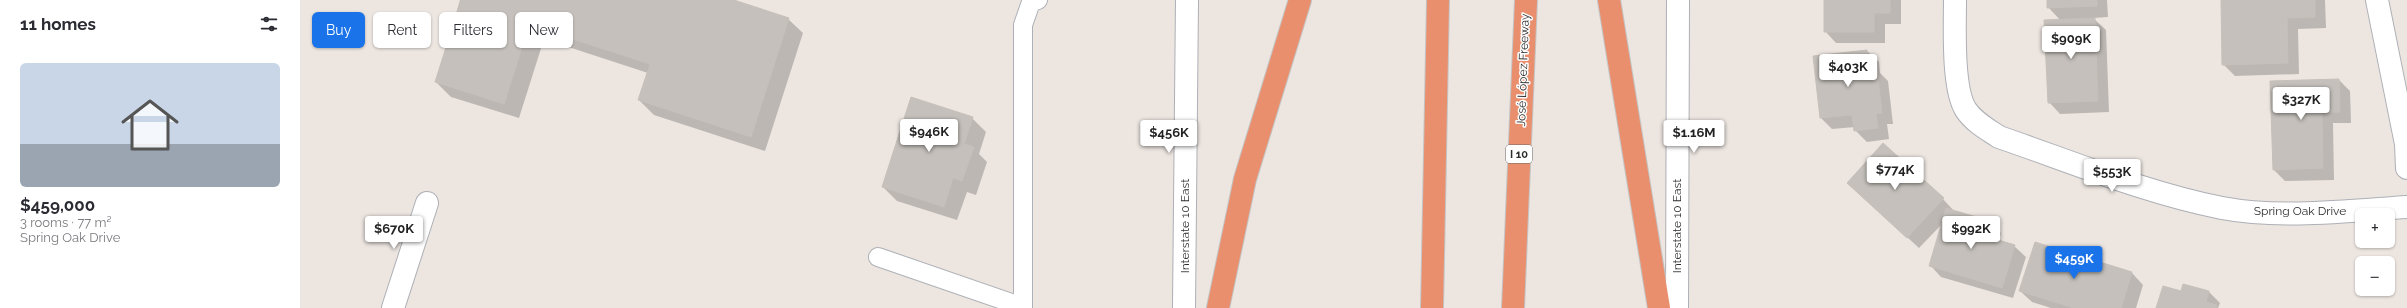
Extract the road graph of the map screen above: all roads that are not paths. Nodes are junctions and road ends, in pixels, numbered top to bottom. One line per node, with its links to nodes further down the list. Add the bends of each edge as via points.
1 (1038, 0): 14 (lane, via 1032,2 1023,25)
2 (1187, 0): 16 (street, Interstate 10 East)
3 (1300, 0): 17 (highway, via 1245,179)
4 (1438, 0): 18 (highway)
5 (1526, 0): 19 (highway, José López Freeway / I 10)
6 (1609, 0): 20 (highway)
7 (1678, 0): 21 (street, Interstate 10 East)
8 (1954, 0): 12 (street, Spring Oak Drive, via 1958,83 1965,109 1980,126 1999,137 2163,193 2223,208 2266,213)
9 (2377, 0): 10 (street, via 2406,144)
10 (2407, 168)
11 (427, 203): 15 (street)
12 (2407, 208)
13 (878, 257): 14 (lane)
14 (1023, 307)
15 (393, 308)
16 (1184, 308)
17 (1218, 308)
18 (1432, 308)
19 (1513, 308)
20 (1659, 308)
21 (1677, 308)

